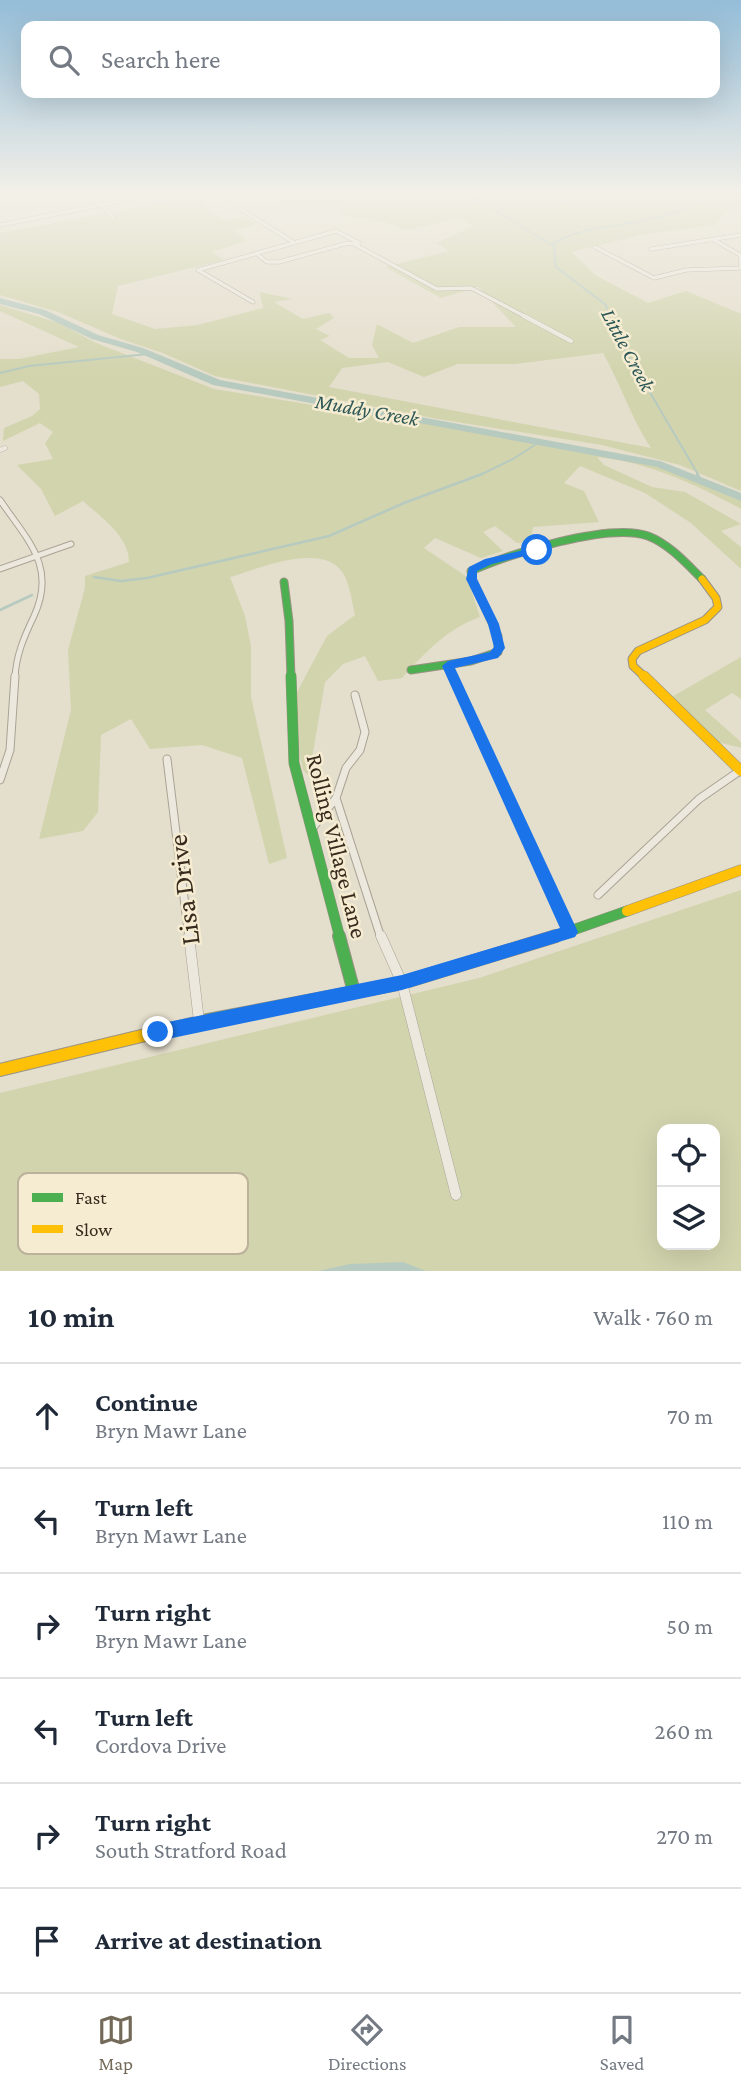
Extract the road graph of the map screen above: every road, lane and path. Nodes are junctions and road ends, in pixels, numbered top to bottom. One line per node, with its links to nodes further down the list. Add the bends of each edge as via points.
1 (311, 253): 4 (street, via 279,262 267,262)
2 (372, 253): 7 (street, via 441,290 471,288)
3 (607, 253): 5 (street, via 654,278 686,270)
4 (257, 254): 6 (street, via 198,270)
5 (741, 268)
6 (253, 302)
7 (571, 341)
8 (0, 500): 10 (street)
9 (71, 544): 10 (street)
10 (36, 556): 11 (street); 18 (street, via 44,574 42,590 18,655 10,754)
11 (0, 569)
12 (284, 582): 20 (street, Rolling Village Lane, via 293,764)
13 (448, 666): 14 (street); 17 (street, via 494,655 500,648 472,579 476,567 537,550 642,534 708,584 718,603 705,620 638,651 633,666); 23 (street)
14 (411, 670)
15 (355, 695): 19 (street, via 365,732)
16 (167, 759): 26 (street, Lisa Drive)
17 (741, 771): 22 (street, via 699,799)
18 (0, 780)
19 (336, 798): 20 (street); 24 (street, via 349,826 388,959)
20 (311, 830): 25 (street, Rolling Village Lane)
21 (741, 870): 23 (street)
22 (598, 895)
23 (570, 932): 24 (street)
24 (402, 983): 25 (street); 28 (street)
25 (355, 992): 26 (street)
26 (199, 1022): 27 (street)
27 (0, 1070)
28 (456, 1195)

